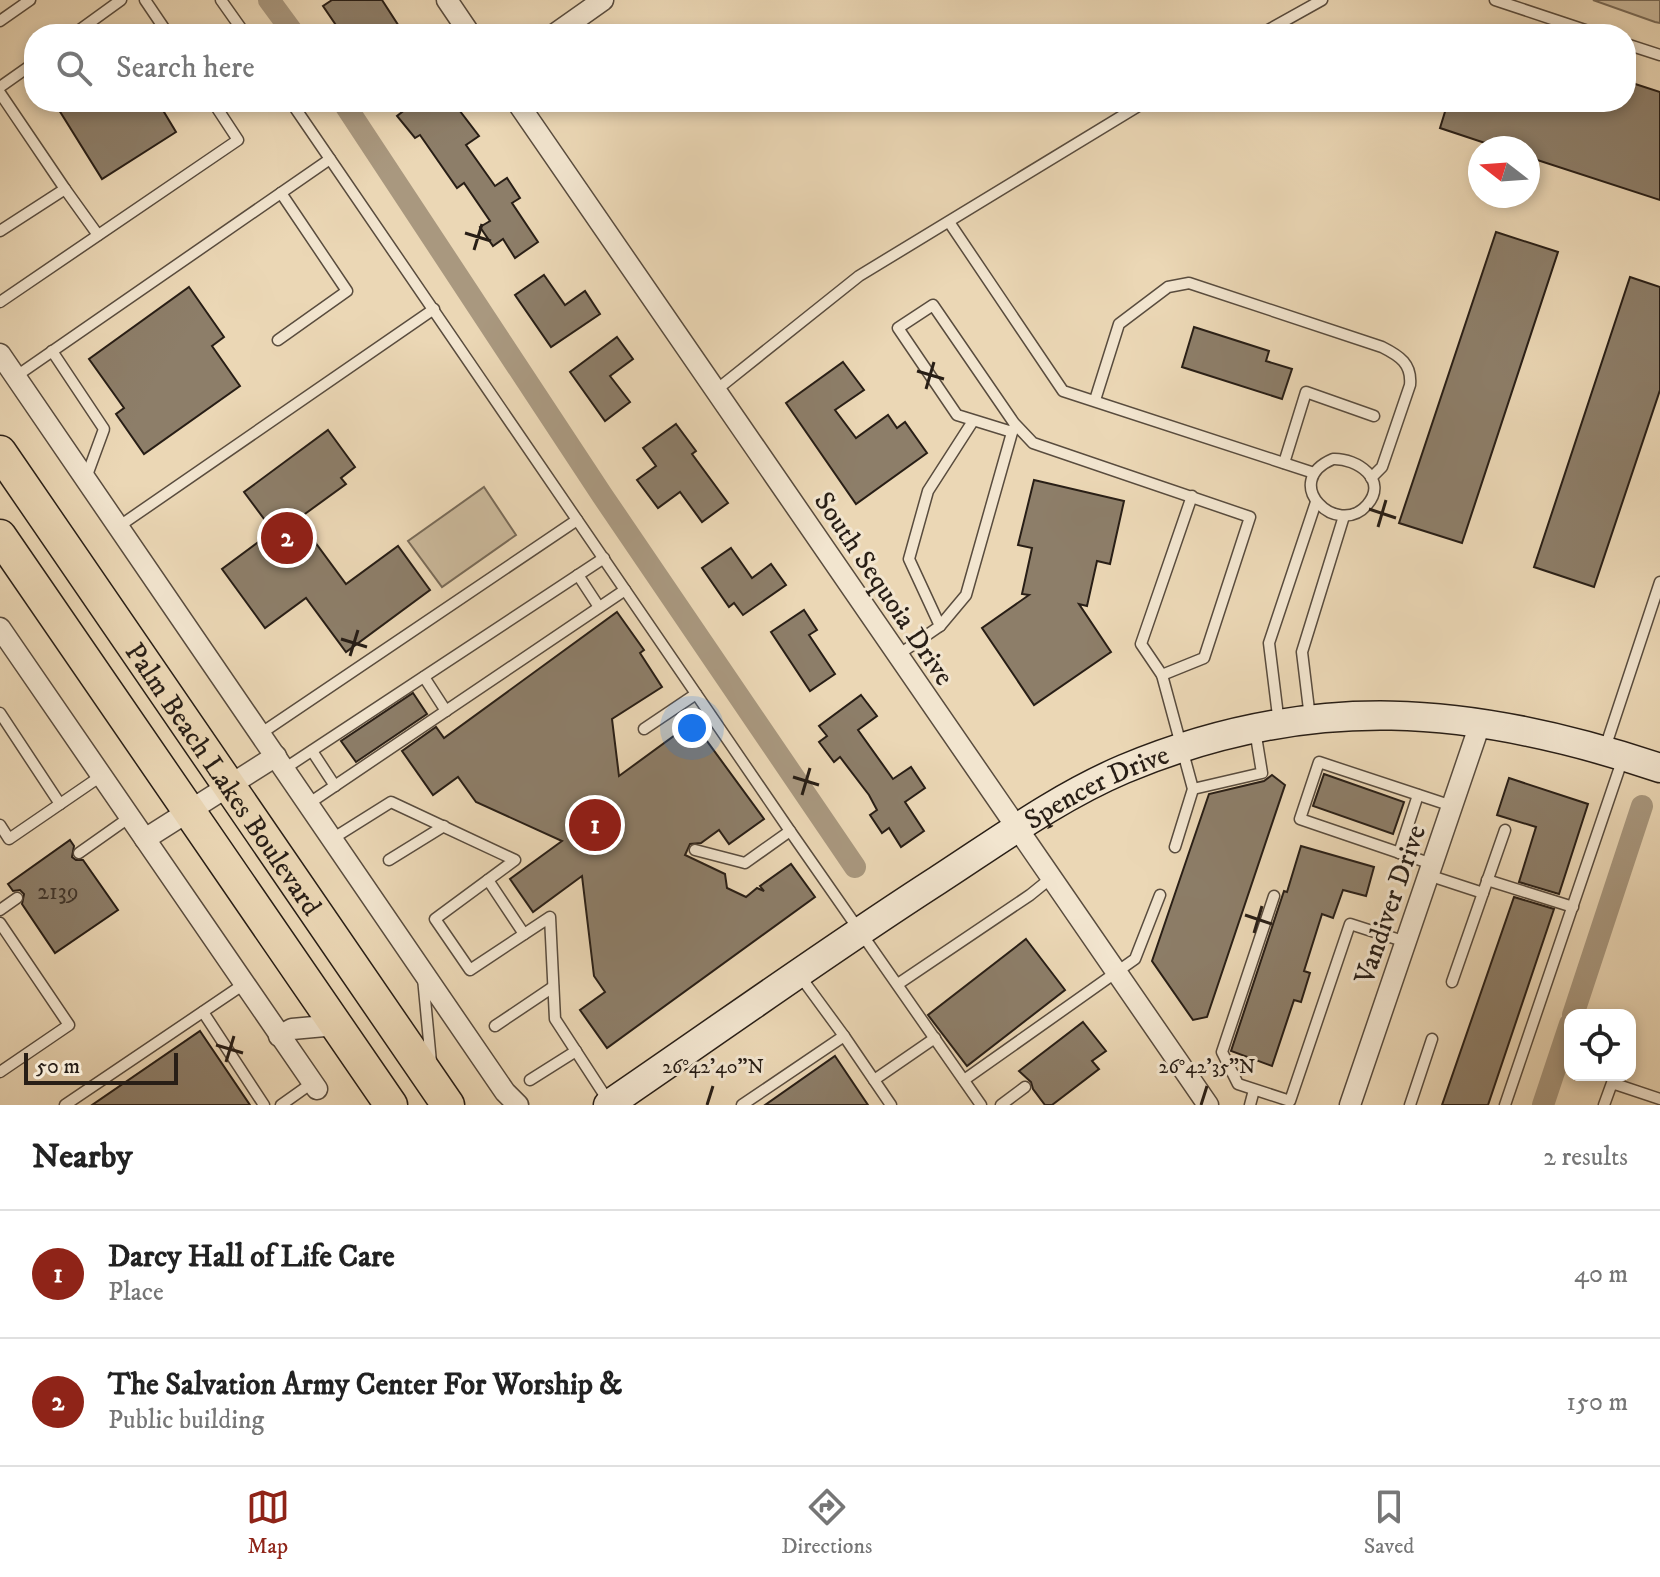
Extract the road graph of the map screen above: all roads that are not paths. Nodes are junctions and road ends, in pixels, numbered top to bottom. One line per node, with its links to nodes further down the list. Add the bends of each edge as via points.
1 (30, 0): 9 (lane)
2 (121, 0): 10 (lane)
3 (145, 0): 11 (lane)
4 (221, 0): 12 (lane)
5 (447, 0): 13 (street)
6 (603, 0): 14 (street)
7 (1322, 0): 15 (lane)
8 (1495, 0): 16 (lane)
9 (0, 21)
10 (88, 24)
11 (161, 24)
12 (238, 24)
13 (463, 24)
14 (569, 24)
15 (1279, 24)
16 (1567, 24)
17 (1636, 47): 18 (lane)
18 (1660, 55)
19 (24, 71): 20 (lane)
20 (0, 90): 26 (lane)
21 (220, 112): 30 (lane, via 238,140)
22 (298, 112): 25 (lane)
23 (524, 112): 37 (street, South Sequoia Drive)
24 (1128, 112): 28 (lane)
25 (330, 159): 27 (lane); 32 (lane)
26 (65, 189): 29 (lane); 30 (lane)
27 (281, 193): 33 (lane, via 347,291); 34 (lane)
28 (949, 222): 37 (lane, via 859,276); 38 (lane, via 1063,391)
29 (0, 231)
30 (98, 235): 31 (lane)
31 (0, 302)
32 (434, 309): 50 (lane); 51 (lane)
33 (278, 340)
34 (52, 351): 36 (lane); 46 (lane, via 104,429)
35 (1, 357): 36 (street)
36 (15, 377): 46 (street)
37 (715, 391): 60 (street, South Sequoia Drive)
38 (1095, 400): 43 (lane); 45 (lane, via 1119,324 1168,287 1189,283 1382,347 1407,364 1410,385 1382,467)
39 (1374, 416): 43 (lane, via 1306,392)
40 (973, 421): 41 (lane); 41 (lane, via 957,415 898,328 933,305); 58 (lane, via 928,491 909,559)
41 (1013, 428): 47 (lane, via 1033,443); 58 (lane, via 966,595)
42 (0, 452): 77 (main road, Palm Beach Lakes Boulevard)
43 (1284, 463): 44 (lane)
44 (1314, 473): 45 (lane, via 1323,463 1344,459); 48 (lane, via 1311,492)
45 (1371, 478): 49 (lane, via 1374,489 1365,508)
46 (86, 479): 51 (street)
47 (1192, 496): 61 (lane, via 1141,644); 61 (lane, via 1250,517 1204,658)
48 (1316, 502): 49 (lane); 68 (lane, via 1269,643)
49 (1344, 516): 66 (lane, via 1302,652)
50 (577, 520): 53 (lane); 70 (lane)
51 (118, 527): 70 (street)
52 (0, 536): 84 (main road, Palm Beach Lakes Boulevard)
53 (604, 558): 54 (lane); 56 (lane)
54 (578, 575): 57 (lane); 62 (lane)
55 (1660, 582): 73 (lane)
56 (625, 590): 57 (lane); 63 (lane)
57 (599, 607): 64 (lane)
58 (940, 626): 60 (lane)
59 (0, 628): 76 (street)
60 (897, 656): 88 (street, South Sequoia Drive)
61 (1162, 675): 71 (lane)
62 (424, 677): 64 (lane); 72 (lane)
63 (696, 694): 69 (lane); 90 (lane)
64 (446, 711): 78 (lane)
65 (0, 713): 81 (lane)
66 (1310, 720): 67 (street, Spencer Drive, via 1387,715); 68 (street, Spencer Drive)
67 (1481, 721): 73 (street, Spencer Drive); 83 (street, Vandiver Drive)
68 (1267, 726): 71 (street, Spencer Drive); 79 (lane, via 1262,773)
69 (644, 729)
70 (260, 734): 74 (street)
71 (1181, 748): 79 (lane); 88 (street, Spencer Drive, via 1108,777)
72 (312, 751): 74 (lane); 78 (lane)
73 (1614, 753): 75 (street, Spencer Drive); 106 (lane)
74 (280, 763): 77 (street); 82 (street)
75 (1660, 768)
76 (101, 776): 81 (lane); 85 (street)
77 (229, 786): 84 (street); 134 (main road, Palm Beach Lakes Boulevard)
78 (335, 786): 82 (lane)
79 (1193, 789): 93 (lane)
80 (1418, 795): 83 (lane); 96 (lane); 96 (lane, via 1319,762 1300,819)
81 (60, 804): 86 (lane, via 9,839)
82 (308, 804): 92 (street)
83 (1452, 806): 98 (street, Vandiver Drive)
84 (189, 811): 91 (street); 120 (main road, Palm Beach Lakes Boulevard)
85 (130, 817): 91 (street); 95 (lane)
86 (0, 825)
87 (444, 826): 92 (lane, via 391,802); 97 (lane); 100 (lane, via 515,860)
88 (1017, 829): 99 (street, South Sequoia Drive); 109 (street, Spencer Drive)
89 (1505, 830): 101 (lane)
90 (790, 831): 94 (lane, via 745,863); 109 (lane)
91 (145, 839): 116 (street)
92 (332, 839): 112 (street)
93 (1175, 847)
94 (695, 850)
95 (79, 853)
96 (1399, 853): 98 (lane)
97 (389, 860)
98 (1430, 869): 102 (lane); 111 (street, Vandiver Drive)
99 (1051, 878): 114 (street, South Sequoia Drive); 117 (lane)
100 (488, 880): 110 (lane); 110 (lane, via 435,919 470,970)
101 (1487, 880): 102 (lane); 106 (lane)
102 (1483, 893): 115 (lane)
103 (1160, 895): 114 (lane, via 1135,959)
104 (1274, 896): 133 (lane, via 1222,1052 1238,1084)
105 (17, 898): 107 (lane)
106 (1573, 907): 150 (lane)
107 (0, 910)
108 (0, 923): 127 (lane, via 69,1025)
109 (860, 930): 113 (street, Spencer Drive); 117 (lane)
110 (524, 934): 118 (lane, via 550,917)
111 (1406, 942): 133 (lane, via 1350,924 1290,1101); 148 (street, Vandiver Drive)
112 (422, 970): 134 (lane); 141 (street)
113 (798, 973): 123 (lane); 137 (street, Spencer Drive)
114 (1117, 974): 130 (lane); 146 (street, South Sequoia Drive)
115 (1452, 982)
116 (244, 984): 119 (lane); 122 (street)
117 (898, 984): 124 (lane)
118 (553, 987): 121 (lane); 126 (lane, via 555,1019)
119 (203, 1012): 138 (lane); 139 (lane)
120 (336, 1025): 122 (street, via 292,1029); 136 (main road, Palm Beach Lakes Boulevard)
121 (495, 1026)
122 (279, 1036): 131 (street)
123 (844, 1036): 129 (lane); 142 (lane)
124 (935, 1038): 129 (lane); 130 (lane)
125 (1432, 1039): 149 (lane)
126 (576, 1051): 128 (lane); 137 (lane)
127 (0, 1072)
128 (530, 1080)
129 (874, 1080): 143 (lane)
130 (964, 1080): 144 (lane)
131 (314, 1086): 140 (lane)
132 (1025, 1087): 145 (lane)
133 (1254, 1090): 147 (lane)
134 (440, 1094)
135 (1660, 1099): 151 (lane, via 1612,1083)
136 (387, 1104)
137 (609, 1104)
138 (65, 1105)
139 (264, 1105)
140 (281, 1105)
141 (518, 1105)
142 (742, 1105)
143 (891, 1105)
144 (981, 1105)
145 (1001, 1105)
146 (1208, 1105)
147 (1250, 1105)
148 (1350, 1105)
149 (1410, 1105)
150 (1505, 1105)
151 (1604, 1105)

